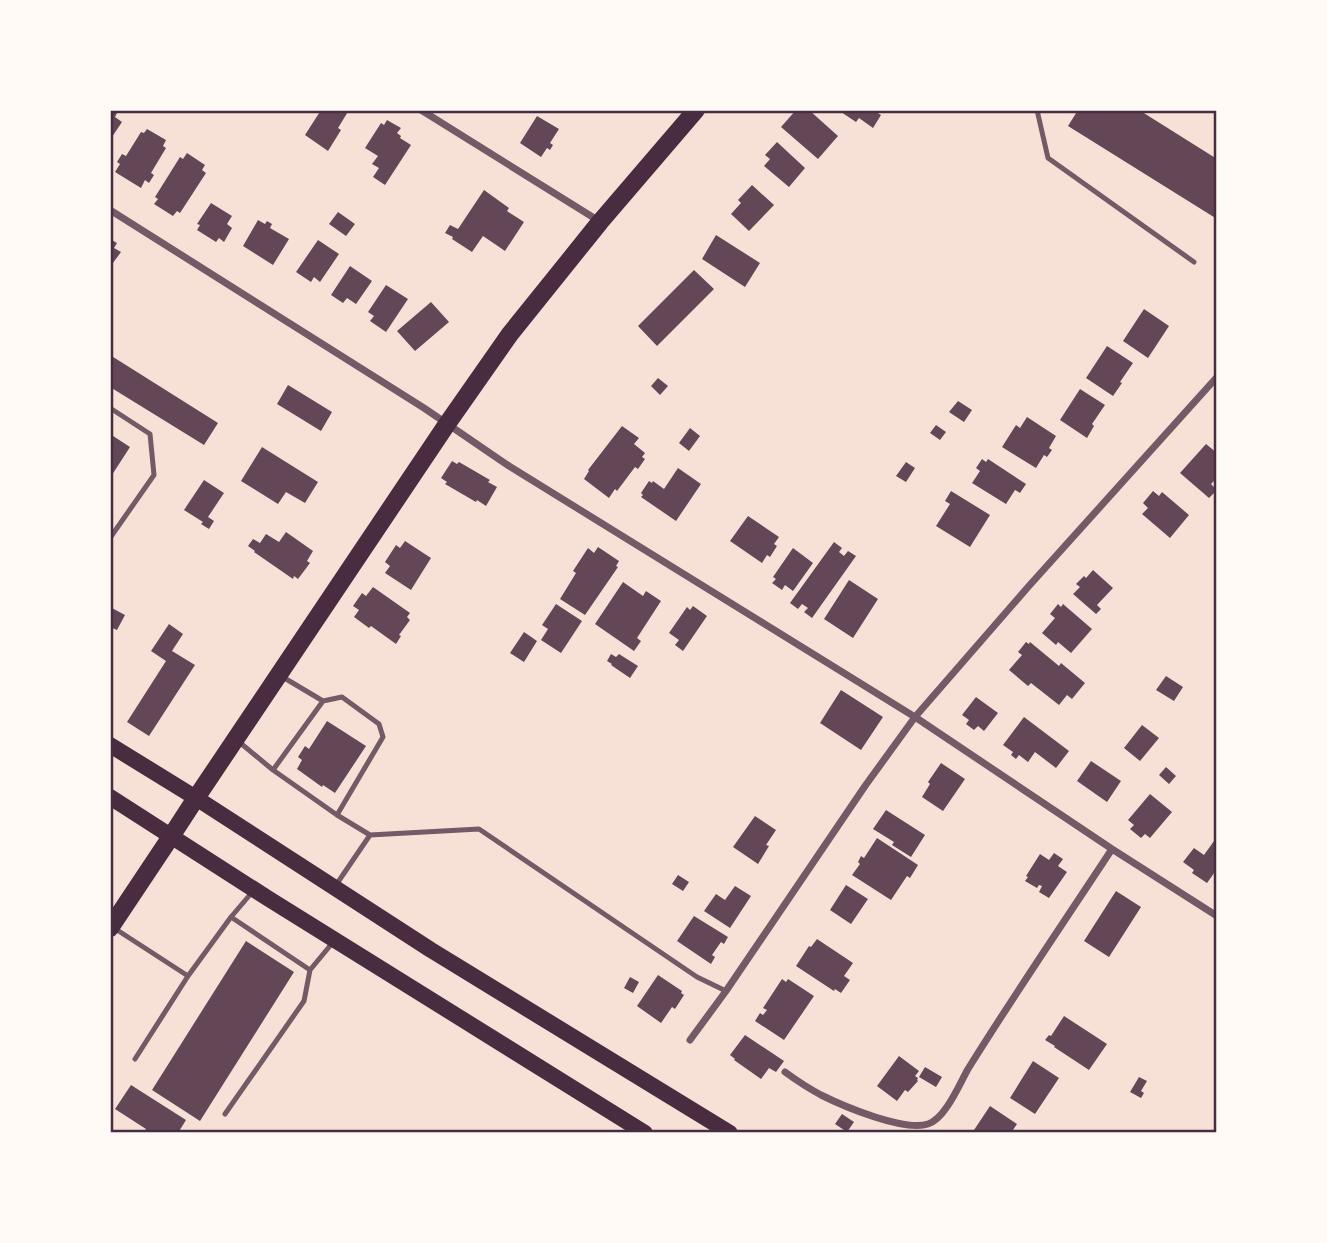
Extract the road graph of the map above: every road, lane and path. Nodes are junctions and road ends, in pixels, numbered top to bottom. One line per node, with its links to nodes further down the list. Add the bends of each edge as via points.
1 (421, 110): 5 (street)
2 (696, 110): 5 (highway)
3 (1037, 110): 6 (lane, via 1048,158)
4 (110, 210): 9 (street)
5 (600, 222): 9 (highway, via 510,334)
6 (1194, 262)
7 (1217, 377): 13 (street)
8 (110, 408): 10 (lane, via 150,434 154,475)
9 (447, 424): 11 (highway); 13 (street)
10 (110, 538)
11 (279, 675): 12 (lane); 14 (highway)
12 (323, 701): 16 (lane); 19 (lane, via 342,697 379,724 383,737)
13 (915, 717): 22 (street); 31 (street)
14 (235, 739): 16 (lane); 18 (highway)
15 (110, 745): 18 (main road)
16 (273, 770): 19 (lane)
17 (110, 797): 20 (main road)
18 (195, 798): 20 (highway); 23 (main road)
19 (337, 815): 21 (lane)
20 (172, 835): 24 (main road); 27 (highway)
21 (370, 835): 23 (lane); 31 (lane, via 479,829 697,977)
22 (1112, 849): 25 (street); 34 (street, via 931,1124 918,1127 857,1111)
23 (334, 887): 37 (main road)
24 (255, 889): 26 (lane); 28 (main road)
25 (1217, 916)
26 (231, 917): 29 (lane); 30 (lane)
27 (111, 927): 30 (lane)
28 (335, 940): 29 (lane); 36 (main road)
29 (310, 970): 35 (lane, via 304,1001)
30 (188, 976): 33 (lane)
31 (726, 991): 32 (street)
32 (690, 1040)
33 (135, 1059)
34 (785, 1072)
35 (225, 1114)
36 (645, 1133)
37 (730, 1133)

